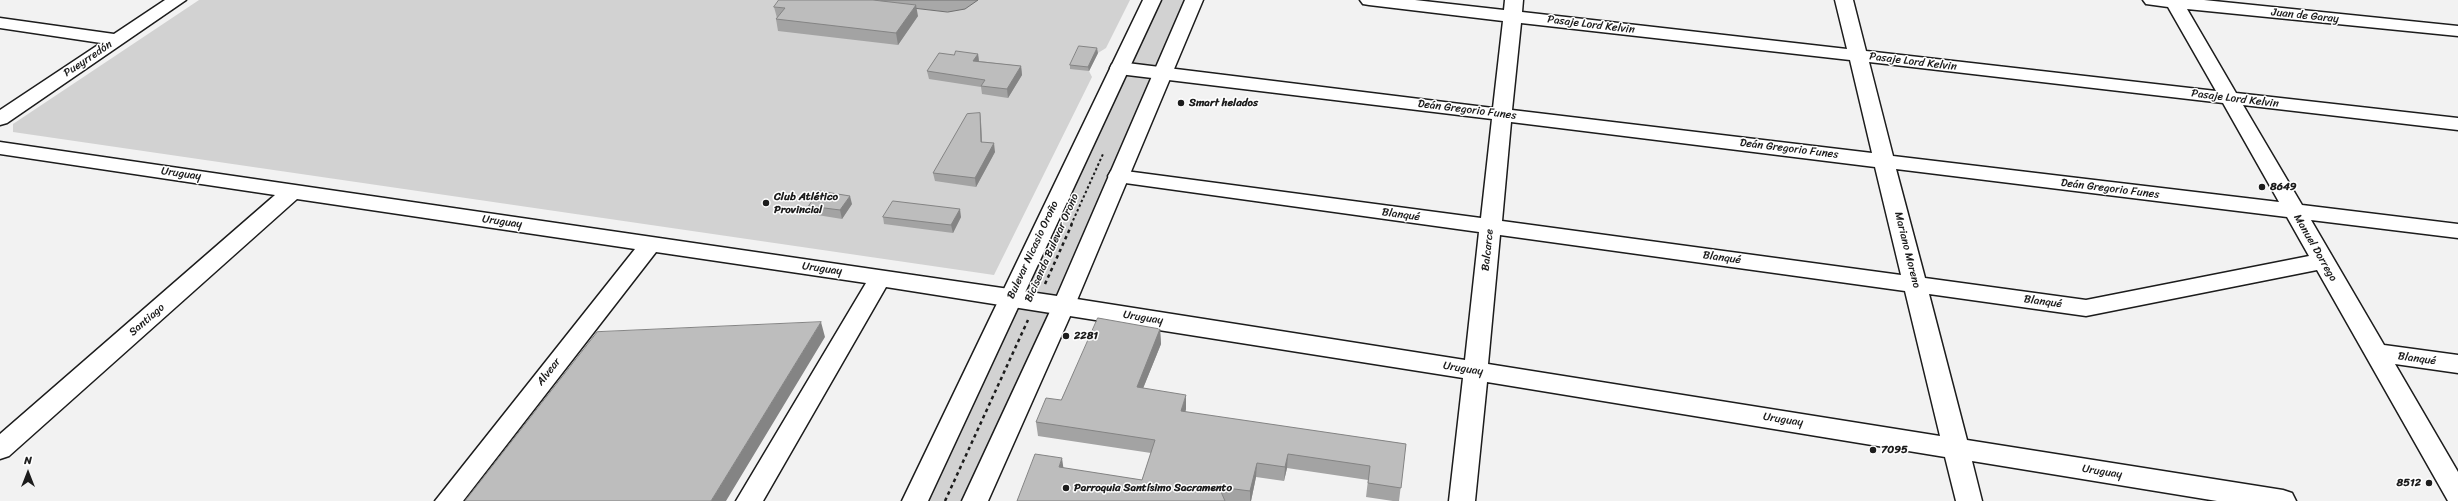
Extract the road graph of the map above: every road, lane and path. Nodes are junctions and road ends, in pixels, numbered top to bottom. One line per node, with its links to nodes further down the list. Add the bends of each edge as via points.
1 (177, 0): 11 (street, Pueyrredón)
2 (1152, 0): 13 (street, Bulevar Nicasio Oroño)
3 (1194, 0): 14 (street)
4 (1368, 0): 8 (street, Pasaje Lord Kelvin)
5 (1844, 0): 12 (street, Mariano Moreno)
6 (2152, 0): 7 (street, Juan de Garay)
7 (2173, 1): 10 (street, Juan de Garay); 15 (street, Manuel Dorrego)
8 (1513, 8): 12 (street, Pasaje Lord Kelvin); 16 (street, Balcarce)
9 (0, 23): 11 (street)
10 (2458, 31)
11 (117, 40): 17 (street, Pueyrredón)
12 (1858, 56): 15 (street, Pasaje Lord Kelvin); 21 (street, Mariano Moreno)
13 (1119, 68): 14 (street, Deán Gregorio Funes); 31 (street, Bulevar Nicasio Oroño)
14 (1162, 73): 16 (street, Deán Gregorio Funes); 22 (street)
15 (2229, 98): 18 (street, Pasaje Lord Kelvin); 24 (street, Manuel Dorrego)
16 (1502, 115): 21 (street, Deán Gregorio Funes); 25 (street, Balcarce)
17 (0, 118)
18 (2458, 124)
19 (0, 148): 23 (street, Uruguay)
20 (1105, 150): 32 (path, Bicisenda Bulevar Oroño)
21 (1884, 161): 24 (street, Deán Gregorio Funes); 30 (street, Mariano Moreno)
22 (1118, 176): 25 (street, Blanqué); 33 (street)
23 (293, 191): 27 (street, Uruguay); 38 (street, Santiago)
24 (2294, 211): 26 (street, Deán Gregorio Funes); 28 (street, Manuel Dorrego)
25 (1490, 227): 30 (street, Blanqué); 36 (street, Balcarce)
26 (2458, 231)
27 (650, 244): 29 (street, Uruguay); 40 (street, Alvear)
28 (2323, 261): 30 (street, Blanqué, via 2086,308); 34 (street, Manuel Dorrego)
29 (880, 278): 31 (street, Uruguay); 41 (street)
30 (1915, 285): 37 (street, Mariano Moreno)
31 (1011, 297): 32 (street, Uruguay); 42 (street, Bulevar Nicasio Oroño)
32 (1037, 301): 33 (street, Uruguay); 43 (path, Bicisenda Bulevar Oroño)
33 (1064, 305): 36 (street, Uruguay); 44 (street)
34 (2376, 353): 35 (street, Blanqué); 39 (street, Manuel Dorrego)
35 (2458, 364)
36 (1476, 371): 37 (street, Uruguay); 45 (street, Balcarce)
37 (1956, 448): 46 (street, Mariano Moreno); 47 (street, Uruguay)
38 (0, 449)
39 (2458, 495)
40 (448, 501)
41 (749, 501)
42 (915, 501)
43 (945, 501)
44 (975, 501)
45 (1462, 501)
46 (1969, 501)
47 (2283, 501)

